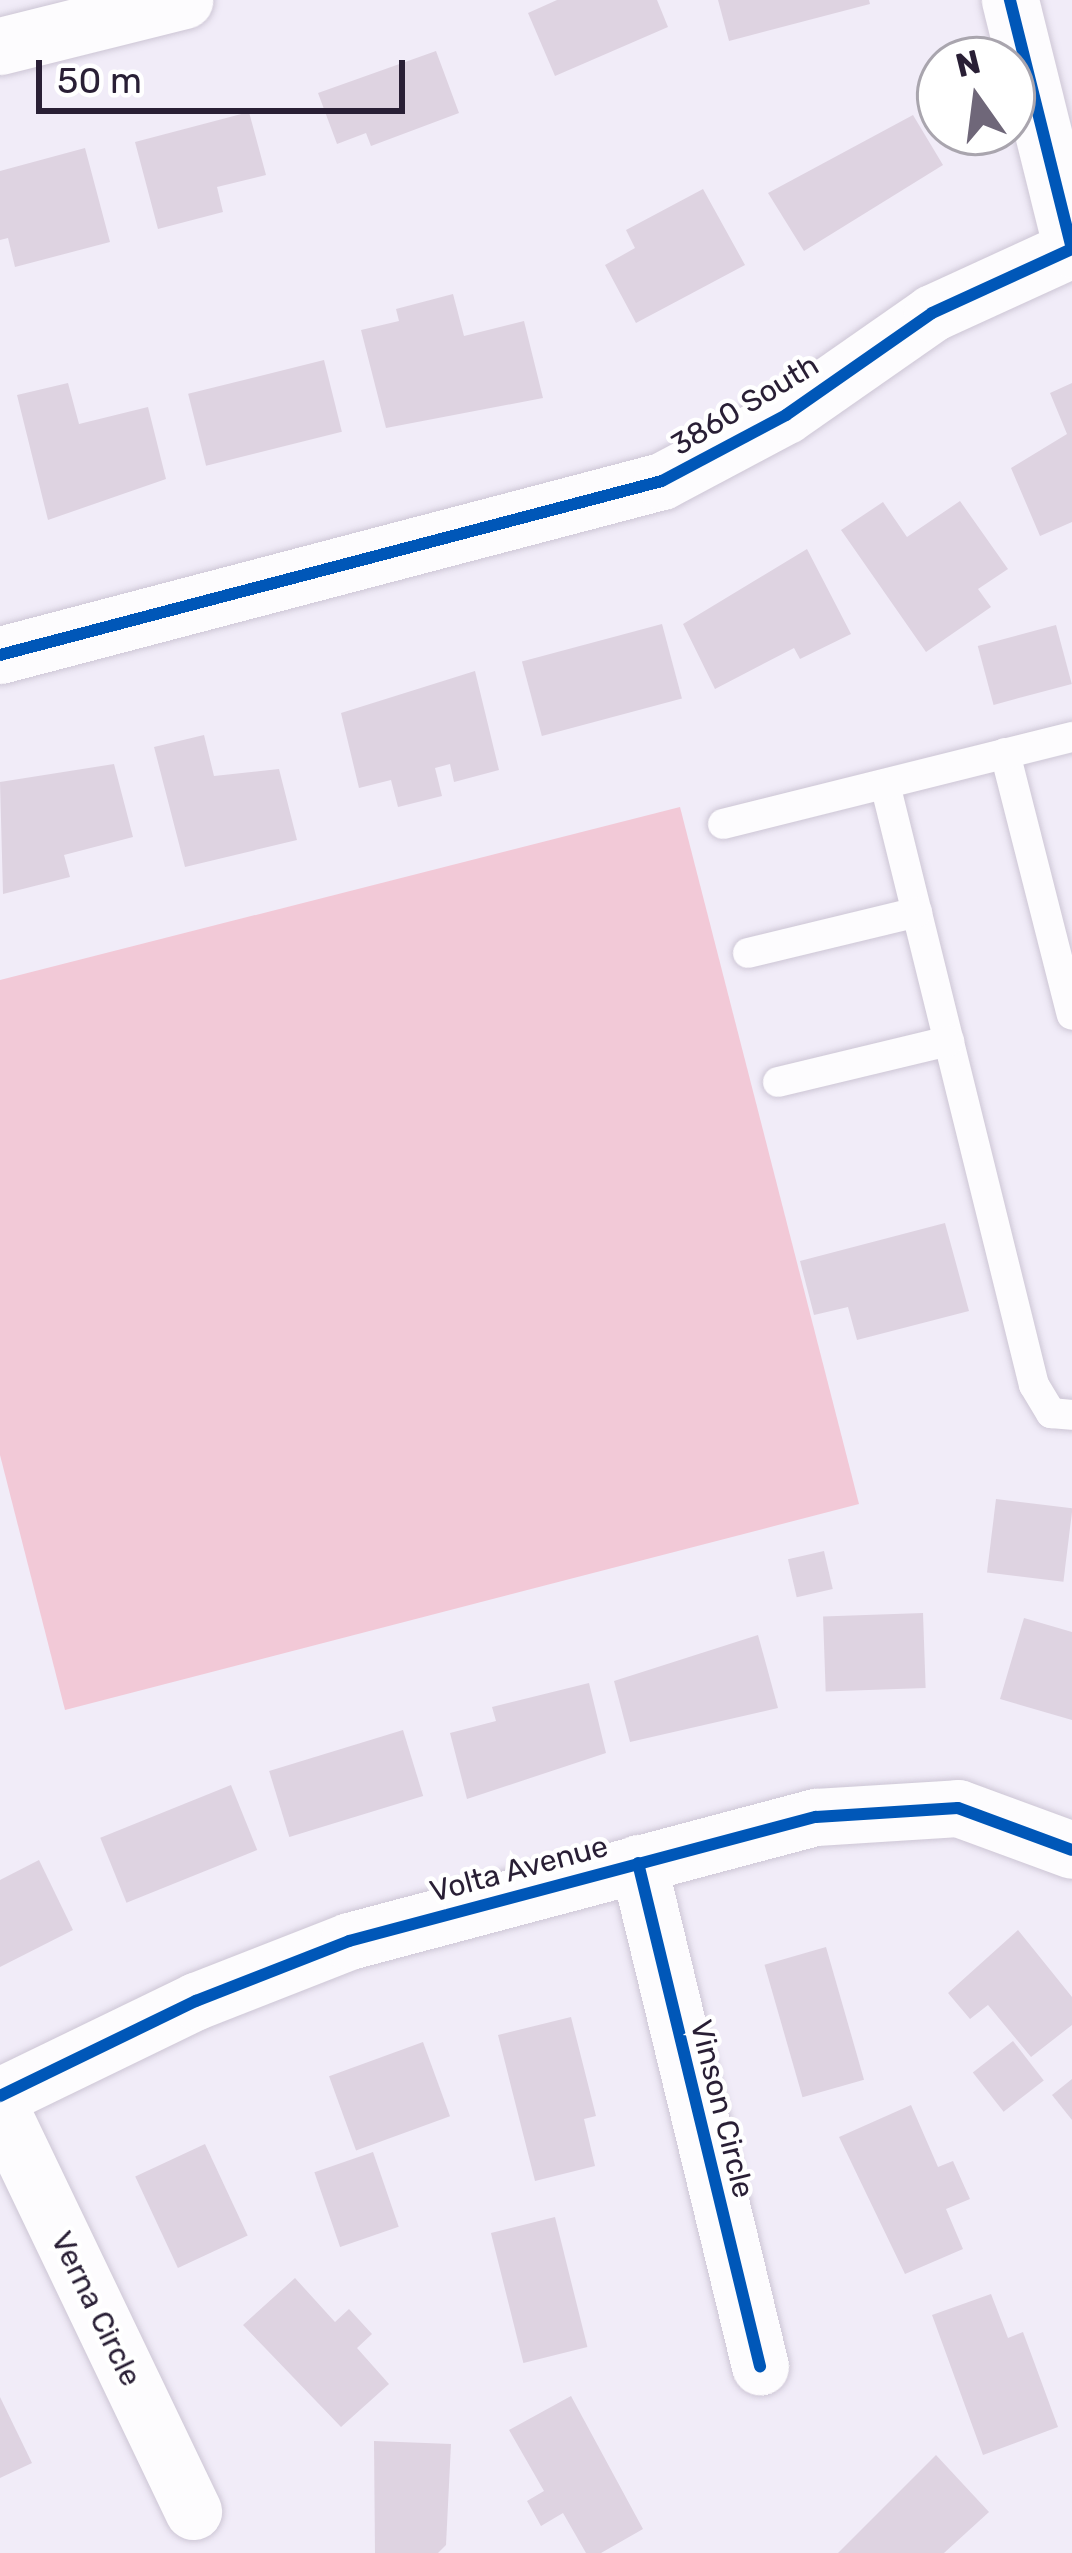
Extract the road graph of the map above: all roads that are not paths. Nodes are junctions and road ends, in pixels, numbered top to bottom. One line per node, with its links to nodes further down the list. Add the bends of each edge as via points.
1 (184, 0): 3 (street)
2 (1010, 0): 4 (street)
3 (0, 46)
4 (1072, 249): 5 (street, 3860 South, via 932,313 786,415 662,481)
5 (0, 655)
6 (1072, 737): 7 (lane)
7 (1006, 753): 8 (lane); 12 (lane)
8 (885, 784): 9 (lane); 10 (lane)
9 (723, 824)
10 (917, 912): 11 (lane); 13 (lane)
11 (748, 953)
12 (1072, 1015)
13 (949, 1041): 14 (lane); 15 (lane, via 1034,1385 1051,1413)
14 (778, 1082)
15 (1072, 1415)
16 (1072, 1850): 17 (street, Volta Avenue, via 989,1816 891,1805)
17 (638, 1863): 18 (street, Volta Avenue, via 273,1969); 20 (street, Vinson Circle)
18 (0, 2096)
19 (0, 2108): 21 (street, Verna Circle)
20 (760, 2366)
21 (193, 2511)

